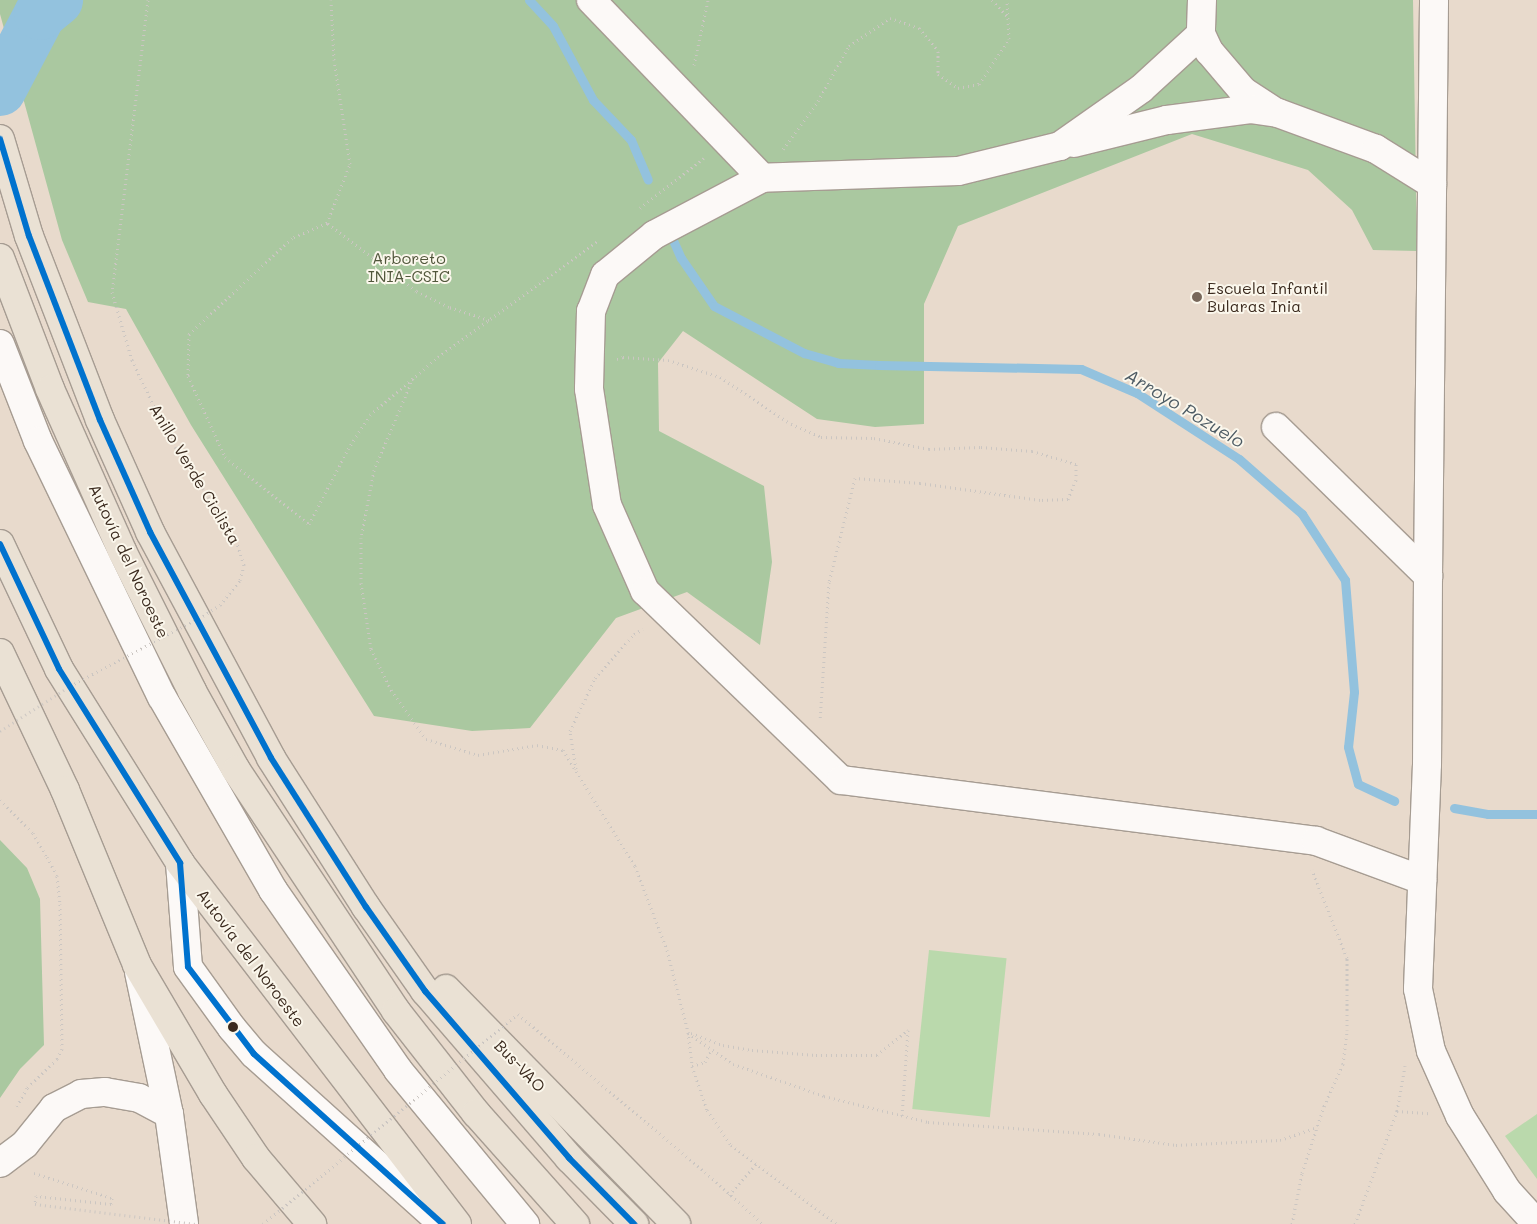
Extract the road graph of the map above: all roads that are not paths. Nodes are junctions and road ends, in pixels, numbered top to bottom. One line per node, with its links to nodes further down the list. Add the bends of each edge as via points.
1 (591, 0): 8 (street)
2 (1202, 0): 4 (street)
3 (1434, 0): 9 (street)
4 (1201, 34): 5 (street, via 1209,51 1243,91); 7 (street, via 1141,89)
5 (1278, 113): 7 (street, via 1250,109 1167,120); 9 (street, via 1376,149)
6 (0, 139): 19 (highway, Autovía del Noroeste, via 29,236 100,420 150,532 270,758)
7 (1060, 146): 8 (street, via 958,170)
8 (762, 178): 18 (street, via 654,234 605,275 591,311 590,374 607,505 644,591 841,780 1299,838 1316,841)
9 (1432, 184): 14 (street)
10 (0, 258): 16 (highway, Autovía del Noroeste, via 68,431 122,551 192,691 236,770)
11 (0, 344): 27 (street, via 38,441 162,697 273,890 398,1070)
12 (1276, 427): 14 (street)
13 (0, 544): 17 (highway, Autovía del Noroeste, via 59,669)
14 (1428, 576): 18 (street)
15 (0, 653): 20 (highway, via 65,790)
16 (287, 849): 19 (highway, Autovía del Noroeste); 28 (highway, Autovía del Noroeste, via 396,1011 476,1113)
17 (180, 863): 25 (street, via 188,967 232,1028 254,1054); 26 (highway, Autovía del Noroeste)
18 (1422, 880): 31 (street, via 1418,989 1431,1051 1460,1116 1507,1191)
19 (366, 907): 29 (highway, Autovía del Noroeste, via 425,991 496,1076 569,1158); 30 (highway, Bus-VAO)
20 (137, 965): 21 (street); 24 (highway, via 213,1094 256,1158)
21 (169, 1114): 22 (street, via 139,1098 105,1092 81,1094 54,1108 25,1144); 23 (street)
22 (1, 1163)
23 (184, 1224)
24 (312, 1224)
25 (443, 1224)
26 (457, 1224)
27 (525, 1224)
28 (575, 1224)
29 (634, 1224)
30 (676, 1224)
31 (1537, 1224)

